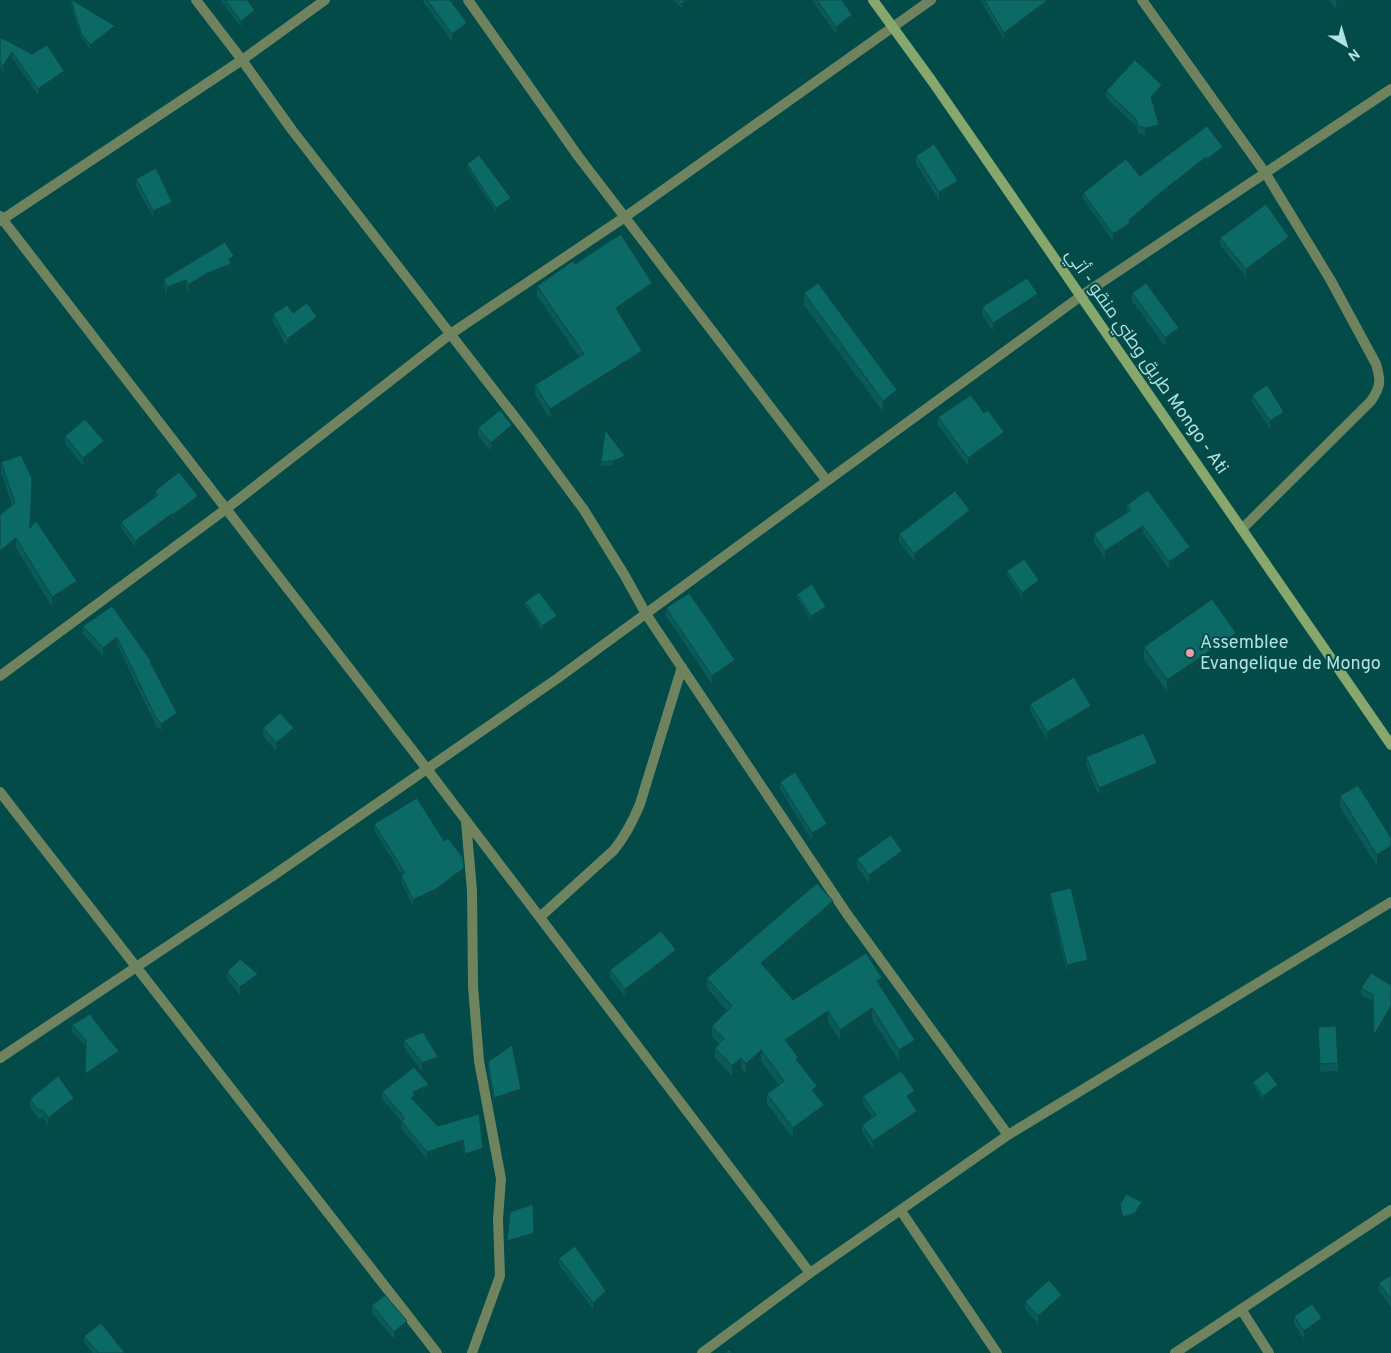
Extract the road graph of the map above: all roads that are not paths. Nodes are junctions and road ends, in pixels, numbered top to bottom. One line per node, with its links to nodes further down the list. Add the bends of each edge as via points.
1 (196, 0): 8 (street)
2 (325, 0): 8 (street)
3 (468, 0): 11 (street)
4 (874, 0): 7 (main road, طريق وطني منقو - أتي Mongo - Ati)
5 (931, 0): 7 (street)
6 (1142, 0): 10 (street)
7 (893, 26): 11 (street); 13 (main road, طريق وطني منقو - أتي Mongo - Ati)
8 (242, 60): 12 (street); 14 (street)
9 (1391, 89): 10 (street)
10 (1266, 174): 13 (street); 17 (street, via 1330,279 1376,364 1379,376 1378,389 1371,402)
11 (625, 218): 14 (street); 15 (street)
12 (1, 219): 16 (street)
13 (1081, 296): 15 (street); 17 (main road, طريق وطني منقو - أتي Mongo - Ati)
14 (449, 334): 16 (street); 18 (street, via 584,510)
15 (827, 481): 18 (street)
16 (226, 509): 20 (street); 22 (street)
17 (1242, 529): 21 (main road, طريق وطني منقو - أتي Mongo - Ati)
18 (646, 614): 19 (street); 22 (street)
19 (682, 667): 26 (street, via 640,804 624,838); 29 (street, via 847,914)
20 (0, 676)
21 (1391, 745)
22 (427, 769): 24 (street); 27 (street)
23 (0, 792): 27 (street)
24 (466, 820): 26 (street); 35 (street, via 479,1061 501,1179 498,1219 500,1276)
25 (1391, 902): 29 (street)
26 (540, 916): 32 (street)
27 (136, 967): 28 (street); 34 (street)
28 (0, 1058)
29 (1008, 1135): 31 (street)
30 (1391, 1210): 33 (street)
31 (901, 1211): 32 (street); 37 (street)
32 (810, 1273): 36 (street)
33 (1241, 1309): 38 (street); 39 (street)
34 (437, 1353)
35 (472, 1353)
36 (702, 1353)
37 (997, 1353)
38 (1175, 1353)
39 (1269, 1353)

